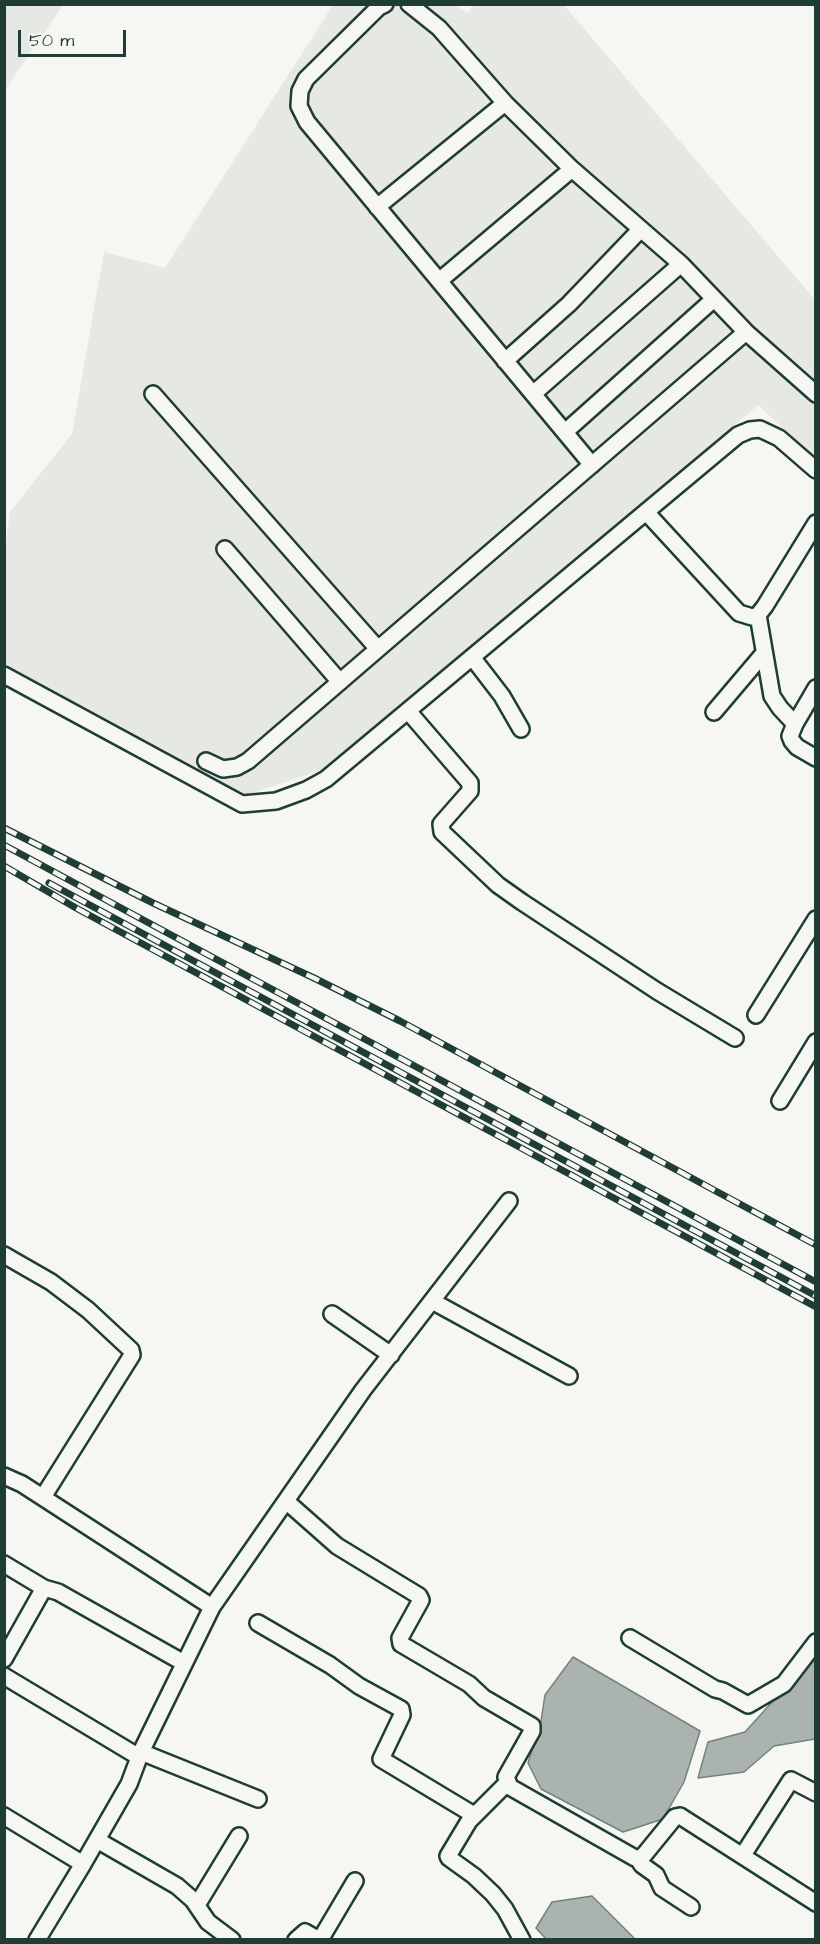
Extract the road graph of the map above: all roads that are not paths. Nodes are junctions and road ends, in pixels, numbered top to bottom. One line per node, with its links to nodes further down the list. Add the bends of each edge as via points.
1 (385, 4): 5 (street, via 306,79 299,106 307,122)
2 (409, 4): 3 (street, via 439,28)
3 (505, 103): 4 (street); 5 (street)
4 (572, 169): 6 (street); 8 (street)
5 (377, 207): 8 (street)
6 (640, 231): 7 (street); 11 (street, via 569,304)
7 (681, 264): 9 (street); 13 (street)
8 (439, 281): 11 (street)
9 (714, 299): 10 (street); 15 (street)
10 (746, 332): 14 (street); 16 (street)
11 (505, 361): 13 (street)
12 (153, 394): 22 (street)
13 (533, 394): 15 (street)
14 (816, 394)
15 (565, 432): 16 (street)
16 (591, 465): 22 (street)
17 (816, 470): 18 (street, via 780,438 750,429)
18 (646, 512): 21 (street, via 739,612); 24 (street)
19 (816, 523): 21 (street)
20 (225, 549): 26 (street)
21 (758, 615): 23 (street)
22 (378, 649): 26 (street)
23 (764, 653): 29 (street); 30 (street, via 772,696)
24 (472, 657): 28 (street); 31 (street)
25 (4, 675): 28 (street, via 242,804 276,801 326,779)
26 (340, 682): 33 (street, via 248,761 223,769)
27 (816, 688): 30 (street)
28 (408, 711): 36 (street, via 470,783 470,791 441,824 442,832 498,885 522,902)
29 (714, 712)
30 (795, 724): 32 (street, via 792,741)
31 (521, 729)
32 (816, 758)
33 (206, 762)
34 (816, 919): 35 (street)
35 (756, 1015)
36 (735, 1038)
37 (816, 1042): 38 (street)
38 (780, 1101)
39 (509, 1202): 41 (street)
40 (4, 1255): 46 (street, via 51,1282 88,1310 132,1355)
41 (432, 1301): 43 (street); 44 (street)
42 (332, 1314): 43 (street)
43 (391, 1355): 47 (street)
44 (568, 1376)
45 (4, 1476): 46 (street)
46 (43, 1497): 50 (street)
47 (286, 1501): 50 (street); 58 (street, via 337,1545 419,1596 421,1600 400,1638 401,1644 531,1725 532,1731 506,1777)
48 (4, 1564): 49 (street)
49 (44, 1588): 54 (street); 55 (street, via 58,1592)
50 (212, 1607): 55 (street)
51 (258, 1623): 61 (street, via 401,1709 381,1759)
52 (630, 1638): 53 (street, via 748,1705 784,1684)
53 (816, 1642)
54 (4, 1659)
55 (184, 1662): 57 (street)
56 (4, 1676): 57 (street)
57 (140, 1755): 60 (street); 64 (street, via 129,1784)
58 (507, 1783): 61 (street); 66 (street)
59 (816, 1793): 65 (street, via 790,1780)
60 (258, 1799)
61 (474, 1815): 76 (street, via 449,1858 493,1894)
62 (4, 1816): 67 (street)
63 (239, 1836): 70 (street)
64 (97, 1840): 67 (street); 70 (street, via 160,1875)
65 (743, 1855): 66 (street, via 678,1815); 69 (street)
66 (638, 1859): 71 (street, via 656,1875 662,1888)
67 (83, 1864): 72 (street)
68 (355, 1881): 75 (street)
69 (816, 1903)
70 (197, 1905): 73 (street, via 208,1922)
71 (691, 1907)
72 (37, 1940)
73 (232, 1940)
74 (296, 1940): 75 (street, via 305,1932)
75 (320, 1940)
76 (522, 1940)

